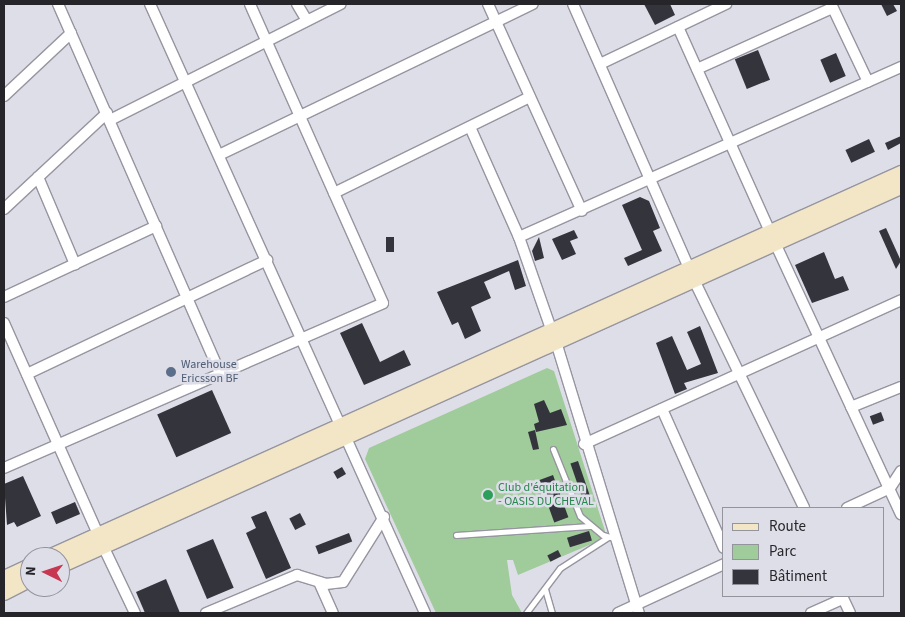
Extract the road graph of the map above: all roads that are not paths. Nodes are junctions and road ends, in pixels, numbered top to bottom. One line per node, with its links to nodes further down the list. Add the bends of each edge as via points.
1 (58, 4): 14 (street)
2 (150, 4): 19 (street)
3 (250, 4): 15 (street)
4 (297, 4): 11 (street)
5 (340, 4): 11 (street)
6 (488, 4): 12 (street)
7 (533, 4): 12 (street)
8 (573, 4): 16 (street)
9 (726, 4): 13 (street)
10 (832, 6): 18 (street); 20 (street)
11 (306, 19): 15 (street)
12 (496, 22): 22 (street); 24 (street)
13 (678, 27): 16 (street); 18 (street)
14 (72, 33): 21 (street); 23 (street)
15 (265, 39): 19 (street); 24 (street)
16 (600, 64): 30 (street)
17 (901, 67): 20 (street)
18 (697, 69): 26 (street)
19 (185, 81): 23 (street); 27 (street)
20 (868, 82): 26 (street)
21 (4, 96)
22 (530, 98): 25 (street); 34 (street)
23 (108, 116): 29 (street); 35 (street)
24 (300, 116): 27 (street); 32 (street)
25 (470, 127): 32 (street); 36 (street)
26 (732, 143): 30 (street); 37 (street)
27 (219, 155): 38 (street)
28 (901, 173): 37 (street)
29 (38, 178): 33 (street); 39 (street)
30 (652, 179): 34 (street); 40 (street)
31 (901, 187): 37 (street)
32 (334, 193): 47 (street, via 383,303)
33 (4, 209)
34 (582, 211): 36 (street)
35 (156, 226): 39 (street); 42 (street)
36 (519, 237): 45 (street)
37 (772, 238): 40 (street); 46 (street)
38 (267, 260): 42 (street); 47 (street)
39 (75, 264): 41 (street)
40 (692, 275): 45 (street); 48 (street)
41 (4, 297)
42 (187, 299): 49 (street); 50 (street)
43 (901, 300): 46 (street)
44 (4, 323): 50 (street)
45 (553, 335): 54 (street); 55 (street); 56 (street)
46 (820, 337): 48 (street); 52 (street)
47 (305, 339): 49 (street); 54 (street)
48 (737, 372): 53 (street); 62 (street)
49 (220, 373): 57 (street)
50 (27, 374): 57 (street)
51 (901, 387): 52 (street)
52 (851, 407): 61 (street)
53 (662, 408): 56 (street); 70 (street)
54 (339, 425): 55 (street); 69 (street)
55 (346, 438): 65 (street); 69 (street)
56 (584, 444): 68 (street)
57 (60, 445): 59 (street); 69 (street)
58 (553, 449): 66 (lane, via 573,506)
59 (4, 468)
60 (901, 471): 61 (street)
61 (890, 488): 63 (street); 64 (street)
62 (804, 507)
63 (849, 507)
64 (901, 514)
65 (384, 517): 76 (street, via 343,582); 87 (street)
66 (590, 526): 67 (lane); 68 (lane)
67 (456, 535)
68 (611, 537): 78 (lane, via 560,568); 82 (street)
69 (101, 540): 71 (street); 72 (street); 83 (street)
70 (722, 543)
71 (70, 550)
72 (70, 560)
73 (722, 565): 82 (street)
74 (20, 571): 75 (street)
75 (4, 578)
76 (319, 582): 81 (street, via 298,574); 86 (street)
77 (20, 585): 79 (street)
78 (545, 589): 88 (lane); 89 (lane)
79 (4, 593)
80 (842, 597): 91 (street); 92 (street)
81 (229, 603): 84 (street); 85 (street)
82 (637, 609): 90 (street)
83 (134, 613)
84 (206, 613)
85 (234, 613)
86 (333, 613)
87 (425, 613)
88 (526, 613)
89 (552, 613)
90 (618, 613)
91 (811, 613)
92 (850, 613)

